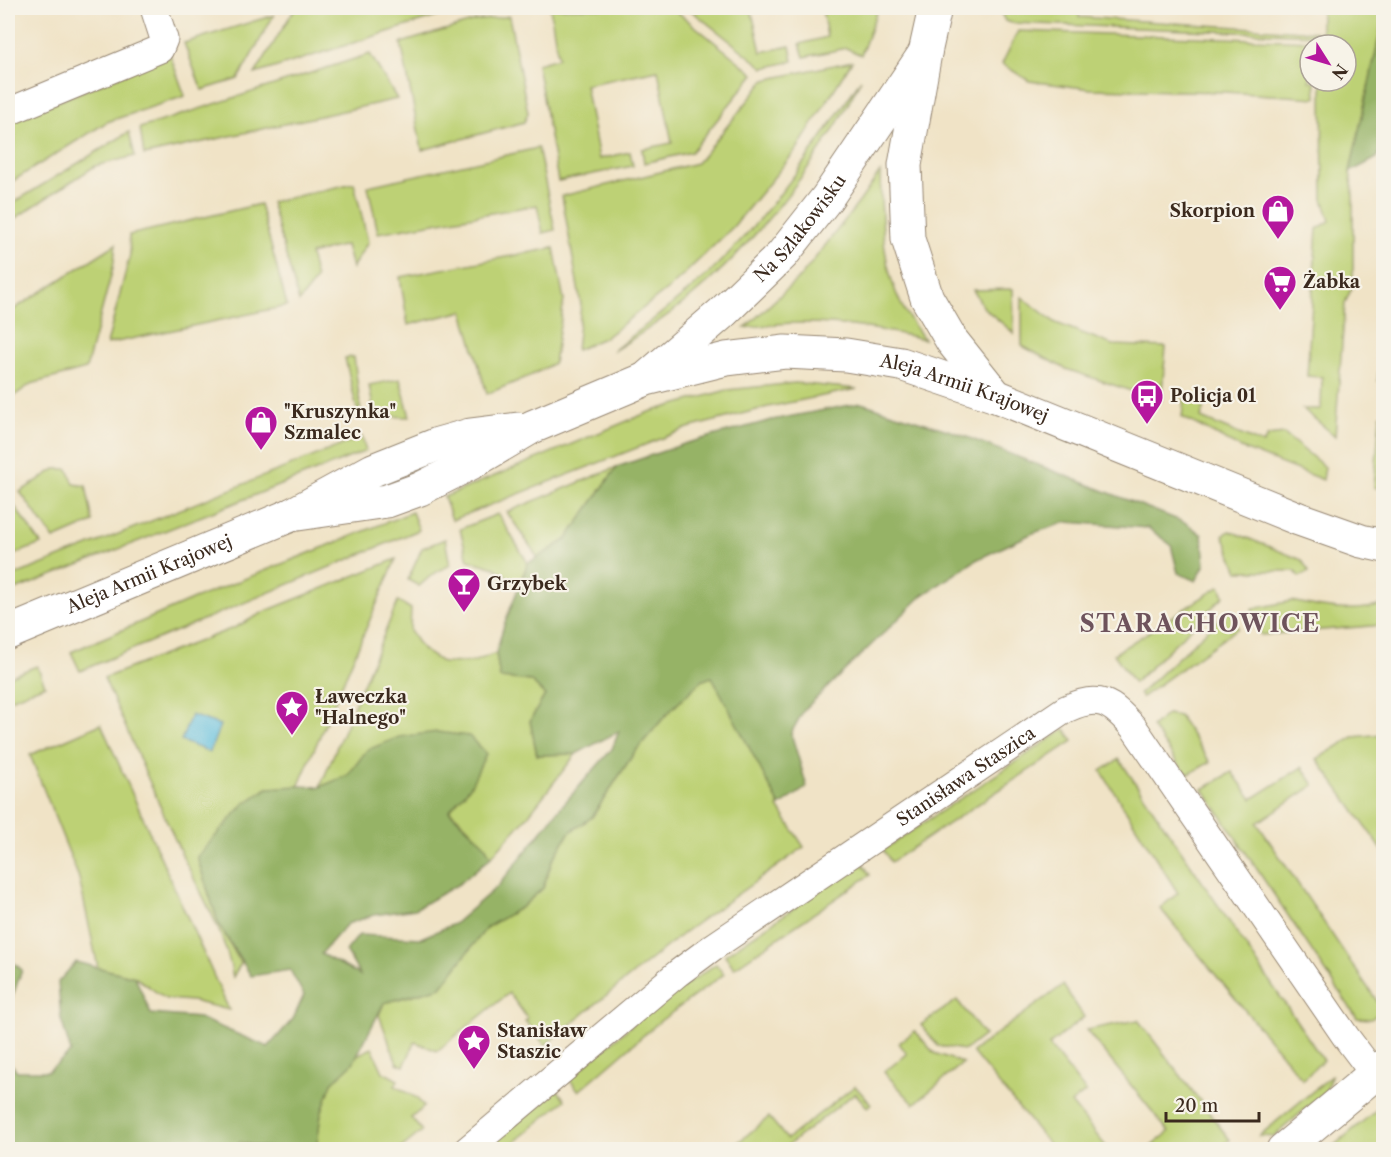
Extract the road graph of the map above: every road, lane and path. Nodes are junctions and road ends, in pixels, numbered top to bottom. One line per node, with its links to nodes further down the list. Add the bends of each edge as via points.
1 (154, 8): 4 (street, via 164,39 160,49)
2 (935, 8): 3 (street, Na Szlakowisku)
3 (925, 53): 5 (street, Na Szlakowisku, via 827,198 782,255); 6 (street, Na Szlakowisku, via 905,165 908,238 927,298 952,341)
4 (8, 112)
5 (646, 379): 6 (street, Aleja Armii Krajowej, via 726,359 785,352 846,355 901,364); 8 (street, Aleja Armii Krajowej, via 532,427 420,489 387,501 291,515)
6 (996, 396): 7 (street, Aleja Armii Krajowej, via 1299,519)
7 (1383, 546)
8 (8, 633)
9 (1379, 1070): 10 (street, Stanisława Staszica, via 1346,1037 1134,728 1114,707 1092,699 1065,709 714,947); 11 (street)
10 (467, 1149)
11 (1283, 1149)

